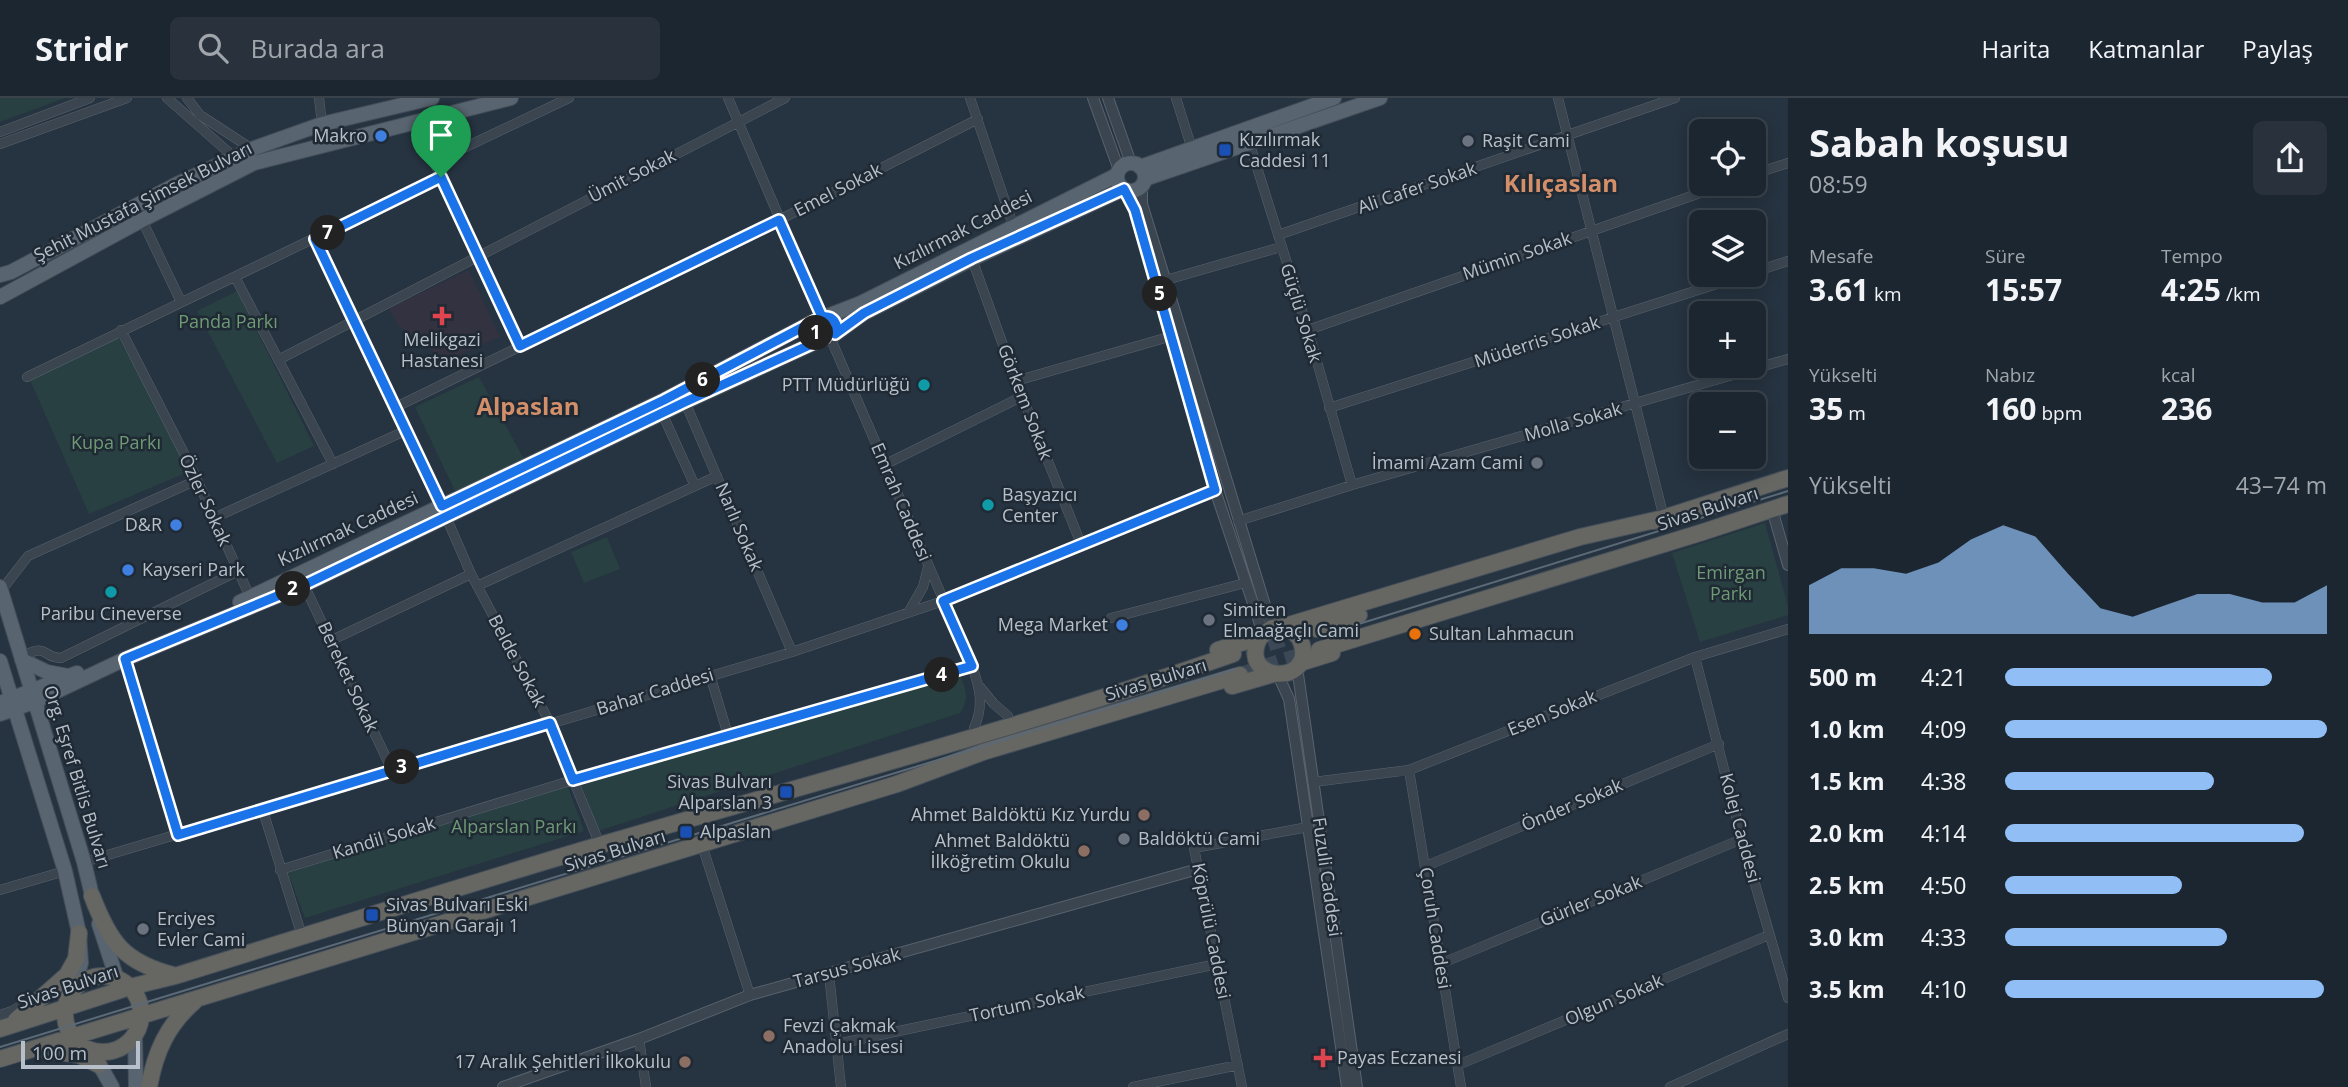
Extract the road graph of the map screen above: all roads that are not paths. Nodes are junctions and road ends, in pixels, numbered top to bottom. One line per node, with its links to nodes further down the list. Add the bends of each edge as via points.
1 (90, 98): 24 (street)
2 (127, 98): 27 (street)
3 (167, 98): 30 (street)
4 (187, 98): 28 (street, via 200,115)
5 (319, 98): 23 (street)
6 (432, 98): 19 (main road, Şehit Mustafa Şimsek Bulvarı)
7 (511, 98): 20 (main road, Şehit Mustafa Şimsek Bulvarı)
8 (569, 98): 31 (street)
9 (728, 98): 22 (street)
10 (785, 98): 22 (street, Ümit Sokak)
11 (970, 98): 21 (street)
12 (1093, 98): 34 (street)
13 (1108, 98): 34 (street)
14 (1176, 98): 29 (street)
15 (1380, 98): 26 (main road, Kızılırmak Caddesi)
16 (1558, 98): 25 (street)
17 (1675, 98): 25 (street, Ali Cafer Sokak)
18 (1330, 99): 29 (main road, Kızılırmak Caddesi)
19 (398, 102): 23 (main road, Şehit Mustafa Şimsek Bulvarı)
20 (421, 119): 31 (street); 38 (main road, Şehit Mustafa Şimsek Bulvarı, via 254,163)
21 (978, 119): 39 (street, Emel Sokak); 40 (street)
22 (739, 121): 39 (street); 45 (street, Ümit Sokak)
23 (322, 124): 28 (main road, Şehit Mustafa Şimsek Bulvarı)
24 (0, 132)
25 (1569, 136): 41 (street); 42 (street, Ali Cafer Sokak)
26 (1248, 142): 34 (main road, Kızılırmak Caddesi); 42 (street, Güçlü Sokak)
27 (0, 144)
28 (252, 149): 30 (main road, Şehit Mustafa Şimsek Bulvarı)
29 (1192, 149): 34 (main road, Kızılırmak Caddesi)
30 (234, 157): 49 (main road, Şehit Mustafa Şimsek Bulvarı)
31 (434, 162): 35 (street)
32 (1788, 163): 33 (street)
33 (1766, 170)
34 (1132, 173): 36 (main road, via 1118,183); 40 (main road, Kızılırmak Caddesi); 51 (street)
35 (441, 177): 43 (street); 45 (street)
36 (1125, 190): 46 (main road, Kızılırmak Caddesi); 60 (street)
37 (1691, 196): 41 (street, Mümin Sokak)
38 (142, 220): 53 (main road, Şehit Mustafa Şimsek Bulvarı); 54 (street)
39 (779, 220): 56 (street); 62 (street, Emel Sokak)
40 (1013, 225): 56 (main road, Kızılırmak Caddesi)
41 (1591, 230): 55 (street); 59 (street, Mümin Sokak)
42 (1278, 235): 44 (street, Güçlü Sokak)
43 (315, 239): 50 (street); 57 (street, Belde Sokak)
44 (1282, 247): 51 (street); 59 (street, Güçlü Sokak)
45 (478, 255): 57 (street, Ümit Sokak); 62 (street)
46 (972, 258): 61 (main road, Kızılırmak Caddesi, via 864,313); 66 (street, Görkem Sokak)
47 (1788, 261): 48 (street)
48 (1766, 268)
49 (0, 275)
50 (235, 277): 54 (street); 64 (street)
51 (1166, 280): 87 (street)
52 (1708, 287): 55 (street, Müderris Sokak)
53 (0, 297)
54 (181, 302): 58 (street)
55 (1614, 317): 69 (street); 71 (street, Müderris Sokak)
56 (822, 318): 61 (main road, via 815,326 816,333); 84 (main road, Kızılırmak Caddesi)
57 (354, 320): 64 (street, Ümit Sokak); 70 (street, Belde Sokak)
58 (121, 330): 65 (street); 78 (street, Özler Sokak)
59 (1308, 330): 71 (street, Güçlü Sokak)
60 (1172, 336): 66 (street); 81 (street)
61 (830, 337): 68 (main road, Kızılırmak Caddesi); 75 (street, Emrah Caddesi)
62 (520, 346): 70 (street, Emel Sokak)
63 (1788, 359): 69 (street, Molla Sokak)
64 (278, 360): 74 (street)
65 (27, 377)
66 (1016, 382): 67 (street, Görkem Sokak)
67 (1023, 396): 75 (street); 88 (street, Görkem Sokak)
68 (685, 402): 72 (main road, Kızılırmak Caddesi); 76 (street, Narlı Sokak)
69 (1634, 405): 79 (street, Molla Sokak); 85 (street)
70 (397, 407): 73 (street, Belde Sokak)
71 (1329, 408): 79 (street, Güçlü Sokak)
72 (662, 413): 80 (street); 84 (main road, Kızılırmak Caddesi)
73 (407, 430): 74 (street); 84 (street, Belde Sokak)
74 (333, 464): 86 (street)
75 (886, 464): 90 (street, Emrah Caddesi)
76 (717, 476): 80 (street); 107 (street, Narlı Sokak)
77 (1788, 478): 85 (highway, Sivas Bulvarı)
78 (197, 480): 86 (street, Özler Sokak); 97 (street, via 28,556)
79 (1352, 485): 87 (street, Molla Sokak)
80 (695, 486): 96 (street)
81 (1215, 490): 88 (street, Bahar Caddesi); 94 (street)
82 (1788, 504): 83 (highway, Sivas Bulvarı)
83 (1772, 509): 89 (highway, Sivas Bulvarı); 91 (street)
84 (444, 511): 93 (street, Belde Sokak); 95 (main road, Kızılırmak Caddesi); 98 (main road, Kızılırmak Caddesi)
85 (1664, 518): 102 (highway, Sivas Bulvarı); 104 (highway, via 1580,537)
86 (214, 519): 92 (street, Özler Sokak)
87 (1238, 521): 104 (street)
88 (1081, 544): 99 (street, Bahar Caddesi)
89 (1633, 553): 106 (highway, Sivas Bulvarı); 113 (highway, via 1552,586)
90 (928, 565): 99 (street, Emrah Caddesi); 100 (street, via 923,587)
91 (1788, 565)
92 (238, 571): 98 (street, Özler Sokak); 110 (street, via 61,658 42,649)
93 (471, 574): 96 (street, Belde Sokak); 105 (street)
94 (1245, 583): 101 (street); 104 (street)
95 (304, 585): 105 (street, Bereket Sokak); 111 (main road, Kızılırmak Caddesi)
96 (477, 586): 123 (street, Belde Sokak)
97 (1, 589): 110 (main road, Org. Eşref Bitlis Bulvarı)
98 (250, 597): 118 (main road, Kızılırmak Caddesi)
99 (943, 601): 100 (street, Bahar Caddesi); 114 (street, Emrah Caddesi)
100 (908, 613): 107 (street, Bahar Caddesi)
101 (1111, 618)
102 (1317, 629)
103 (1788, 629): 109 (street, Esen Sokak)
104 (1269, 631): 113 (highway, via 1292,631 1299,638 1303,653); 115 (highway, via 1256,646 1258,661); 122 (highway)
105 (332, 640): 128 (street, Bereket Sokak)
106 (1320, 650)
107 (792, 652): 116 (street, Bahar Caddesi)
108 (1233, 653): 127 (highway, Sivas Bulvarı)
109 (1695, 657): 126 (street, Kolej Caddesi); 129 (street, Esen Sokak)
110 (21, 658): 118 (main road, via 47,672); 120 (main road, Org. Eşref Bitlis Bulvarı)
111 (125, 659): 120 (main road, Kızılırmak Caddesi); 135 (street)
112 (0, 661): 121 (main road)
113 (1299, 665): 115 (highway, via 1288,673); 131 (street, Fuzuli Caddesi)
114 (972, 666): 119 (street, Emrah Caddesi); 125 (street, Kandil Sokak)
115 (1275, 674): 132 (highway); 134 (street, Fuzuli Caddesi, via 1289,699)
116 (710, 675): 123 (street, Bahar Caddesi); 125 (street)
117 (1240, 675): 132 (highway, Sivas Bulvarı, via 984,752)
118 (69, 676): 120 (main road, Kızılırmak Caddesi)
119 (978, 684): 122 (street); 124 (street, via 981,703)
120 (32, 697): 121 (main road, Kızılırmak Caddesi); 139 (main road, Org. Eşref Bitlis Bulvarı)
121 (6, 707): 142 (main road)
122 (1008, 716): 124 (highway)
123 (550, 723): 128 (street, Bahar Caddesi); 130 (street, Belde Sokak)
124 (974, 728): 127 (highway)
125 (728, 735): 130 (street, Kandil Sokak)
126 (1719, 744): 136 (street, Kolej Caddesi); 140 (street, Önder Sokak)
127 (877, 766): 137 (highway, Sivas Bulvarı)
128 (391, 770): 133 (street, Bahar Caddesi)
129 (1409, 770): 131 (street, Esen Sokak); 140 (street, Çoruh Caddesi)
130 (573, 780): 137 (street, Belde Sokak); 143 (street, Kandil Sokak)
131 (1313, 782): 179 (street, Fuzuli Caddesi)
132 (897, 784): 138 (highway, Sivas Bulvarı)
133 (262, 811): 135 (street, Bahar Caddesi); 143 (street)
134 (1308, 827): 141 (street, Köprülü Caddesi, via 1194,848); 178 (street, Fuzuli Caddesi)
135 (178, 835): 139 (street, Bahar Caddesi)
136 (1742, 839): 147 (street, Kolej Caddesi); 150 (street, Gürler Sokak)
137 (600, 845): 148 (highway, Sivas Bulvarı)
138 (702, 845): 155 (street); 156 (highway, Sivas Bulvarı)
139 (84, 862): 145 (main road, Org. Eşref Bitlis Bulvarı)
140 (1426, 866): 150 (street, Çoruh Caddesi)
141 (1198, 869): 149 (street, Köprülü Caddesi); 151 (street, Tarsus Sokak)
142 (65, 870): 144 (street); 146 (main road)
143 (281, 870): 148 (street)
144 (0, 890)
145 (92, 896): 152 (highway, via 126,954 147,968); 153 (main road, Org. Eşref Bitlis Bulvarı)
146 (79, 933): 154 (main road, via 81,963); 160 (highway, via 76,959 67,975)
147 (1769, 935): 157 (street, Kolej Caddesi); 170 (street, Olgun Sokak)
148 (302, 936): 152 (highway, Sivas Bulvarı)
149 (1217, 964): 165 (street, Tortum Sokak); 169 (street, Köprülü Caddesi)
150 (1440, 964): 170 (street, Çoruh Caddesi)
151 (829, 974): 155 (street, Tarsus Sokak); 165 (street)
152 (175, 976): 153 (highway, Sivas Bulvarı)
153 (124, 983): 154 (highway, via 107,976 94,977); 158 (highway, Sivas Bulvarı); 159 (highway, via 138,999)
154 (73, 990): 158 (highway)
155 (750, 995): 163 (street, Tarsus Sokak)
156 (200, 997): 159 (highway, Sivas Bulvarı); 171 (highway, via 167,1034)
157 (1788, 998)
158 (66, 1008): 160 (highway, Sivas Bulvarı); 164 (highway, via 66,1021)
159 (141, 1016): 162 (highway); 164 (highway, Sivas Bulvarı)
160 (3, 1023)
161 (1788, 1034): 181 (street)
162 (135, 1035): 164 (highway, via 121,1048 108,1051 95,1051); 171 (main road)
163 (639, 1039): 173 (street, Tarsus Sokak); 174 (street)
164 (78, 1041): 166 (highway, Sivas Bulvarı); 168 (main road)
165 (836, 1044): 175 (street)
166 (28, 1051): 167 (highway, Sivas Bulvarı); 168 (highway, via 68,1052)
167 (0, 1059)
168 (99, 1065): 172 (main road)
169 (1238, 1065): 176 (street); 177 (street, Köprülü Caddesi)
170 (1458, 1065): 180 (street, Çoruh Caddesi)
171 (140, 1085): 172 (main road, via 123,1077)
172 (113, 1087)
173 (503, 1087)
174 (646, 1087)
175 (841, 1087)
176 (1133, 1087)
177 (1242, 1087)
178 (1347, 1087)
179 (1357, 1087)
180 (1461, 1087)
181 (1670, 1087)

